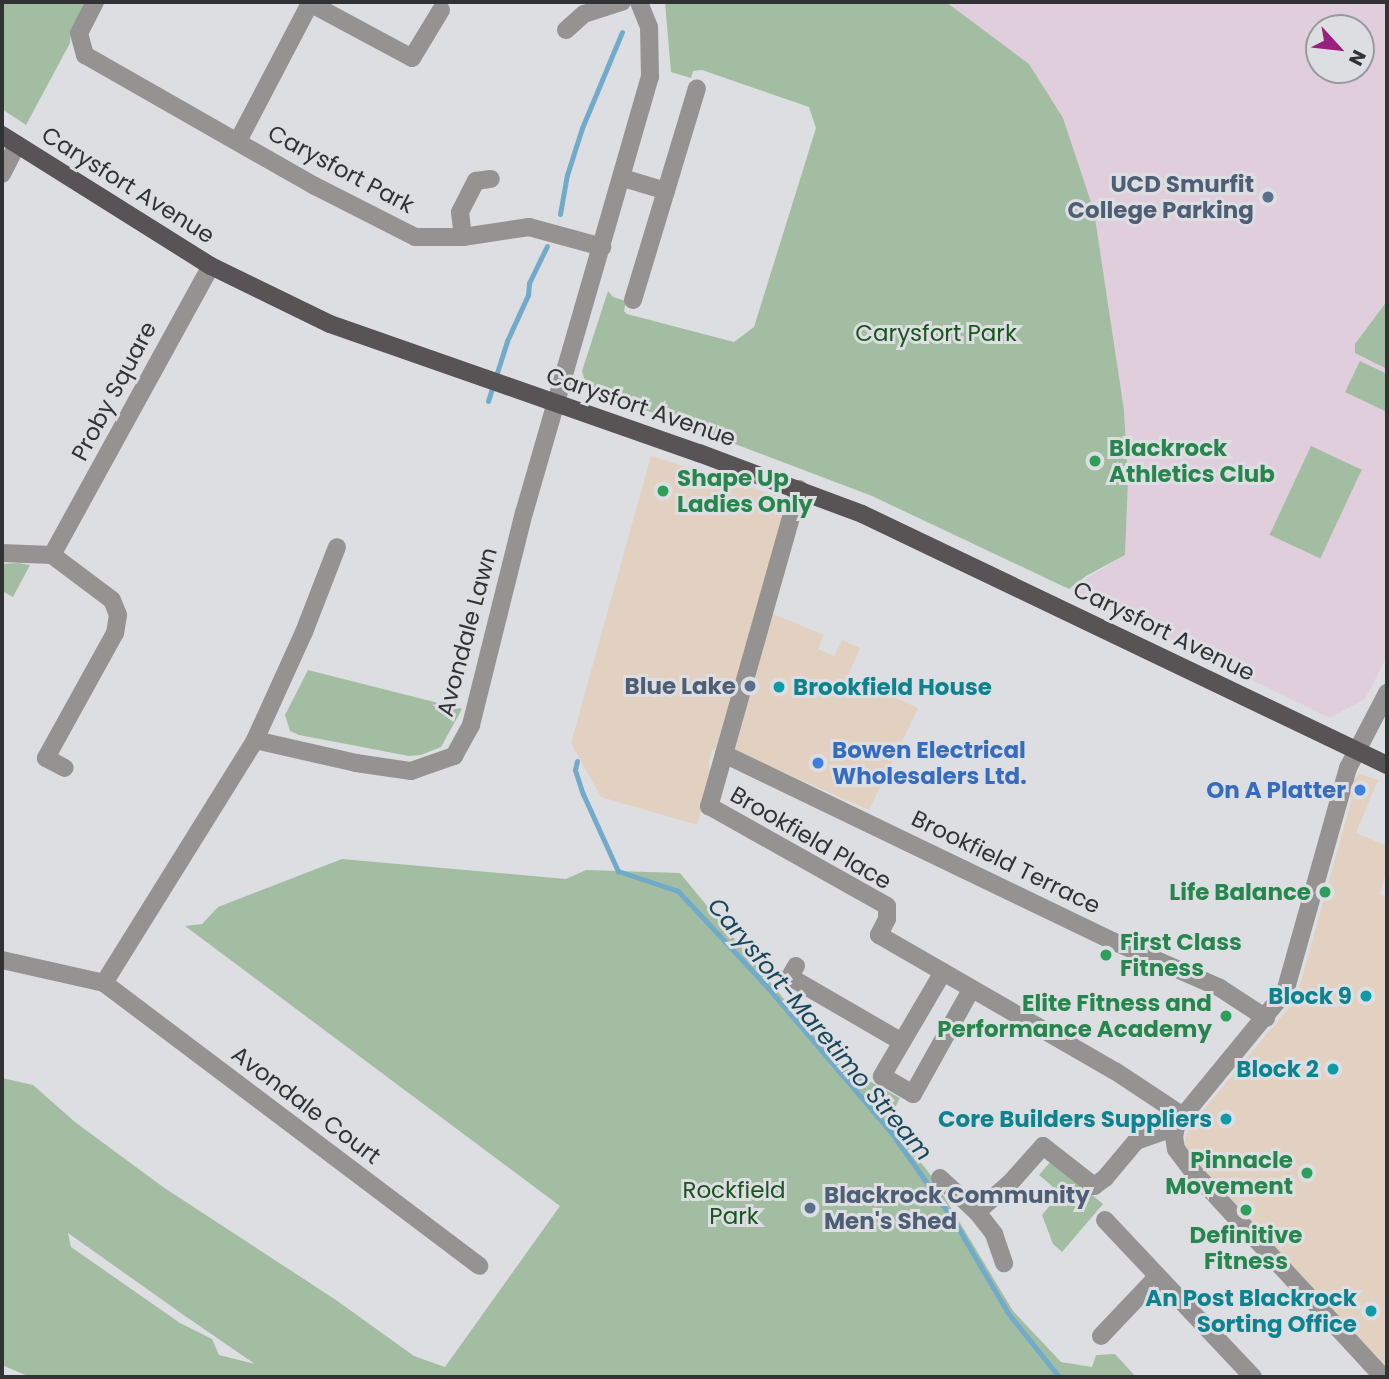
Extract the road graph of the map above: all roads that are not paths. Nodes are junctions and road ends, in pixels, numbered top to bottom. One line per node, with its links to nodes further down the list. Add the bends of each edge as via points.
1 (95, 2): 9 (street, Carysfort Park, via 79,33 85,55)
2 (309, 2): 5 (street, Carysfort Park, via 412,58); 9 (street, Carysfort Park)
3 (622, 2): 6 (street, via 584,14)
4 (639, 2): 11 (street, via 649,27 650,78)
5 (441, 10)
6 (566, 30)
7 (697, 88): 13 (street)
8 (10, 140): 10 (street); 16 (main road, Carysfort Avenue)
9 (238, 141): 14 (street, Carysfort Park, via 415,237)
10 (2, 174)
11 (623, 178): 13 (street); 15 (street)
12 (491, 179): 14 (street, via 476,181 460,212)
13 (666, 191): 17 (street)
14 (463, 237): 15 (street, Carysfort Park, via 529,227)
15 (601, 247): 18 (street)
16 (211, 266): 18 (main road, Carysfort Avenue, via 350,333); 20 (street, Proby Square)
17 (633, 300)
18 (554, 403): 19 (main road, Carysfort Avenue); 24 (street, Avondale Lawn, via 471,725 454,755 411,771)
19 (799, 489): 25 (main road, Carysfort Avenue, via 916,538); 26 (street)
20 (57, 547): 22 (street); 28 (street, via 112,600 118,615 115,633 46,758)
21 (337, 547): 24 (street)
22 (2, 553)
23 (1387, 693): 25 (street)
24 (255, 740): 32 (street)
25 (1359, 749): 27 (main road, Carysfort Avenue); 34 (street, via 1345,777 1285,992)
26 (724, 754): 31 (street, Brookfield Place, via 709,806 887,906 887,919 878,934); 34 (street, Brookfield Terrace, via 1220,988)
27 (1387, 765)
28 (65, 768)
29 (2, 960): 32 (street, Avondale Court)
30 (796, 967): 35 (street, via 790,977)
31 (943, 972): 33 (street, Brookfield Place); 35 (street)
32 (104, 983): 41 (street, Avondale Court)
33 (971, 990): 35 (street, via 913,1094 883,1076); 36 (street, Brookfield Place, via 1115,1071)
34 (1266, 1018): 36 (street)
35 (902, 1042)
36 (1180, 1121): 38 (street, via 1136,1141 1094,1186 1043,1146); 45 (street, via 1176,1149 1191,1169)
37 (940, 1178): 38 (street)
38 (978, 1212): 40 (street, via 994,1234)
39 (1105, 1220): 42 (street)
40 (1004, 1263)
41 (479, 1266)
42 (1157, 1277): 43 (street); 44 (street)
43 (1101, 1336)
44 (1252, 1377)
45 (1383, 1377)

